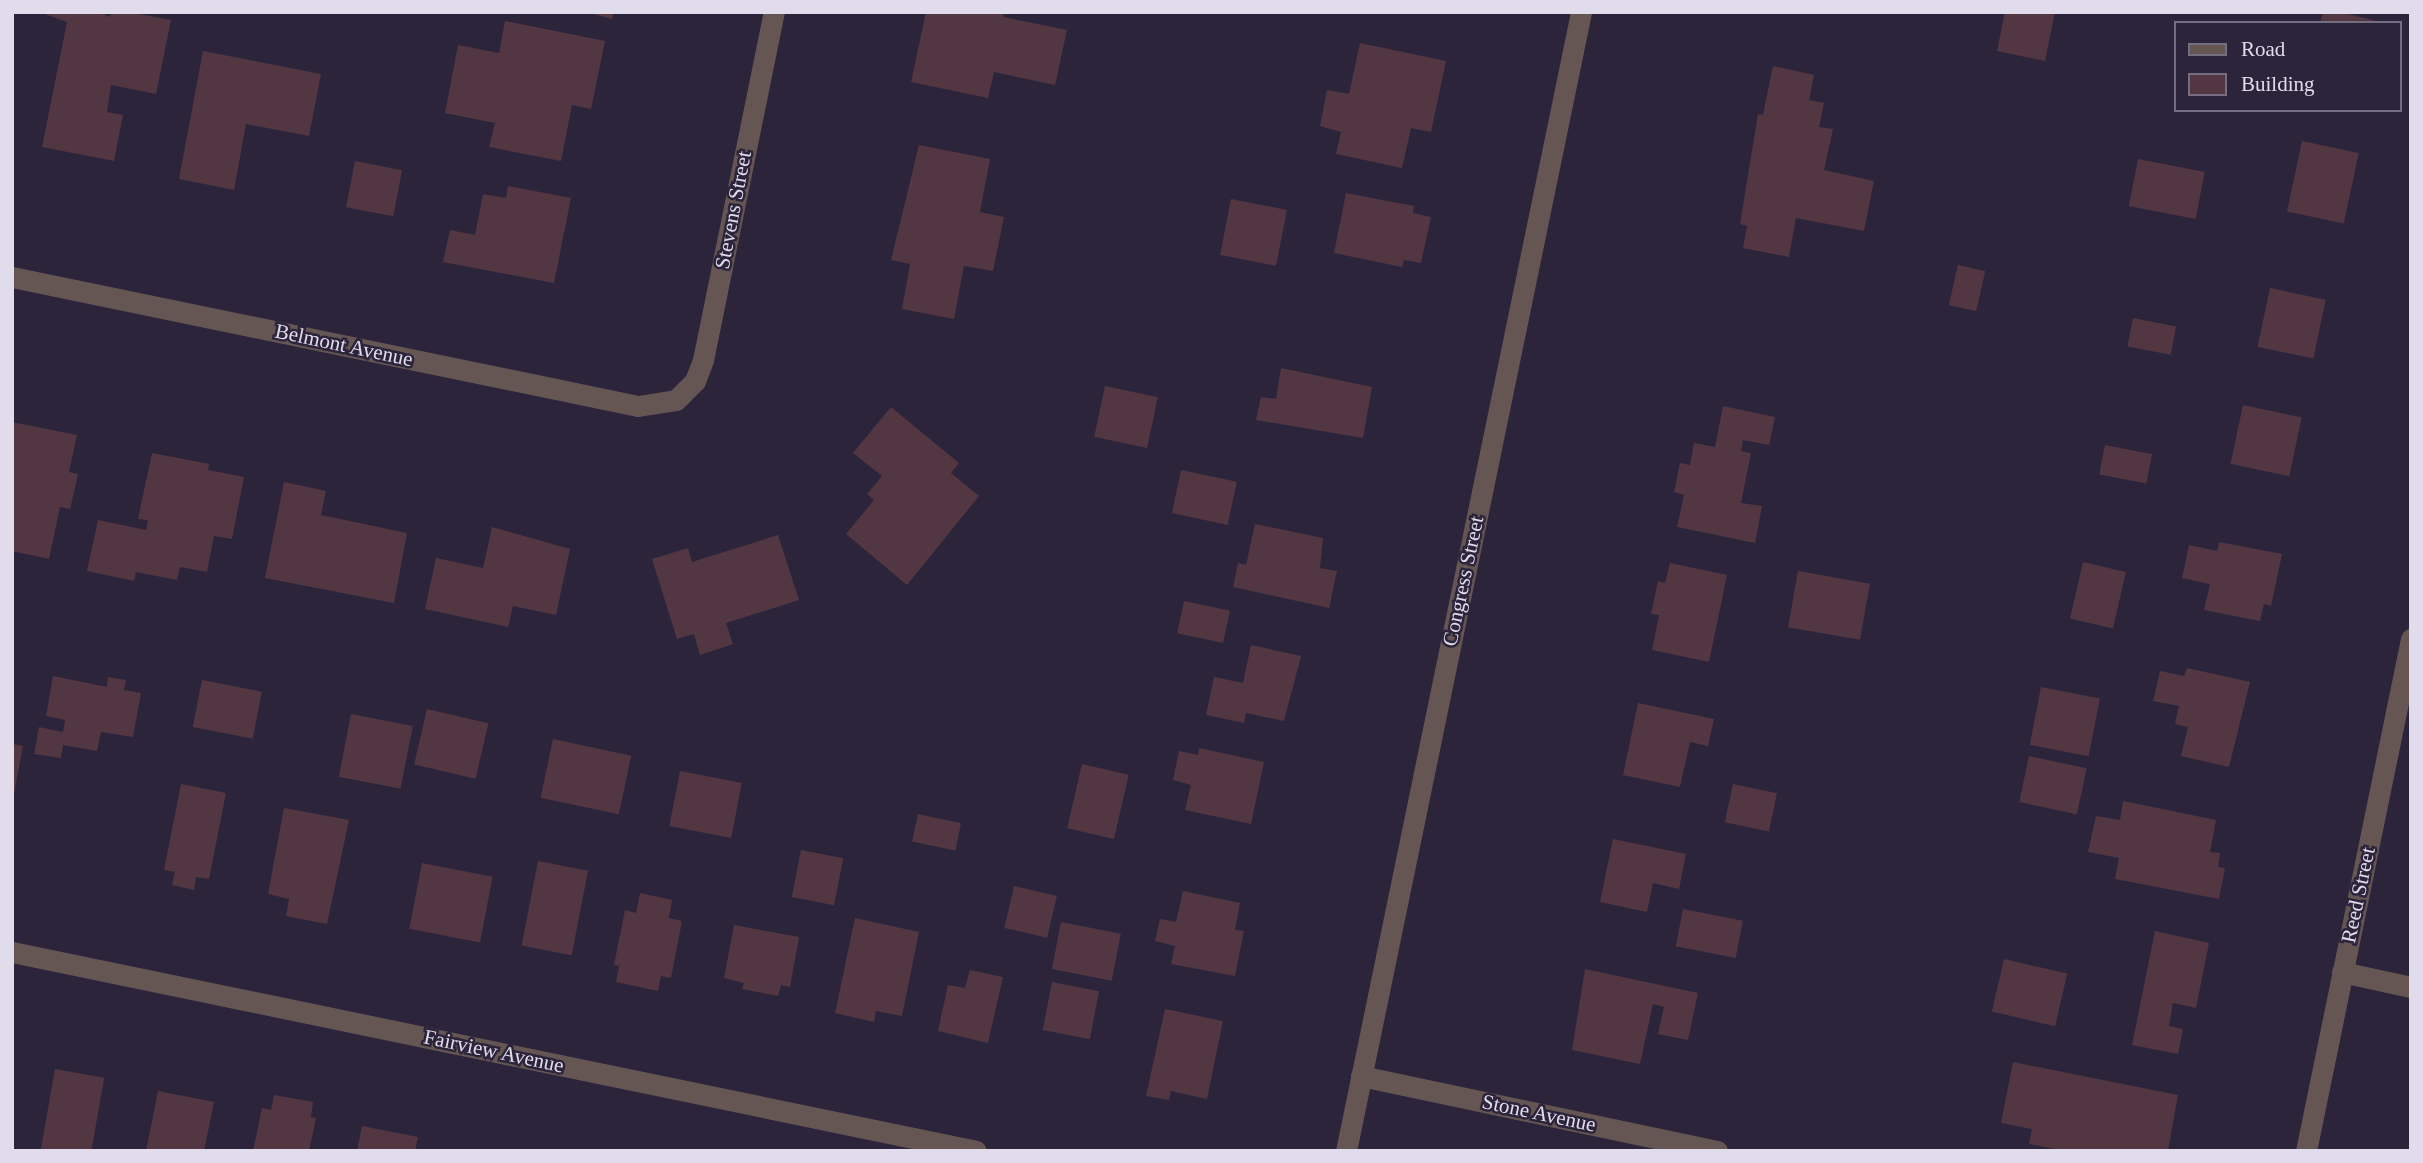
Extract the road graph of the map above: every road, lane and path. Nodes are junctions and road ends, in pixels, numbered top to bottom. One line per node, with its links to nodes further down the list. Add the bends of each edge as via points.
1 (774, 12): 4 (street, Stevens Street, via 703,360 695,381)
2 (1581, 12): 9 (street, Congress Street)
3 (12, 277): 4 (street, Belmont Avenue, via 638,406)
4 (676, 400)
5 (2411, 639): 7 (street, Reed Street)
6 (12, 952): 10 (street, Fairview Avenue)
7 (2342, 972): 8 (street); 13 (street, Reed Street)
8 (2411, 987)
9 (1362, 1076): 11 (street, Congress Street); 12 (street, Stone Avenue)
10 (976, 1151)
11 (1346, 1151)
12 (1717, 1151)
13 (2306, 1151)

